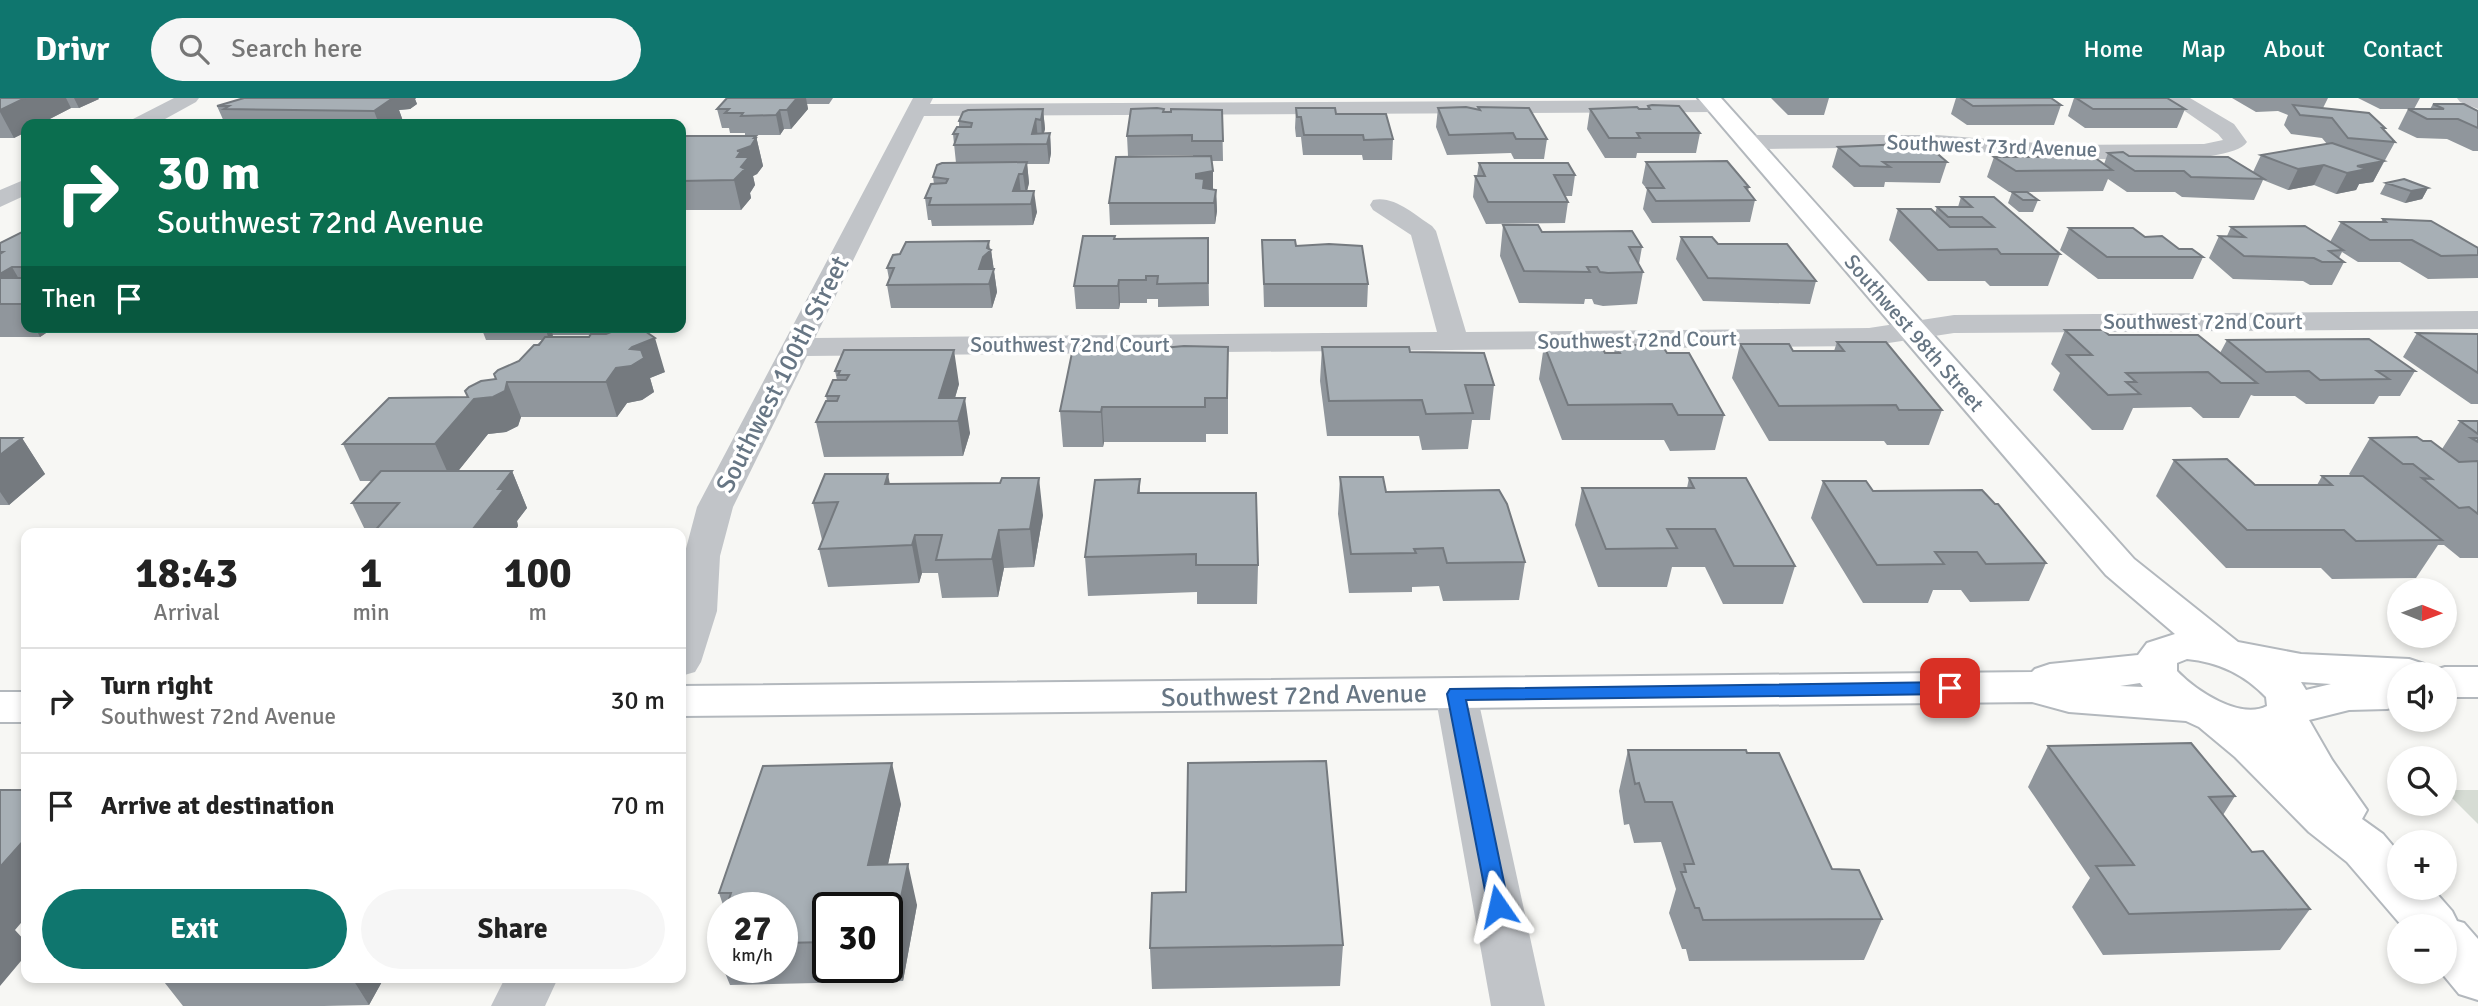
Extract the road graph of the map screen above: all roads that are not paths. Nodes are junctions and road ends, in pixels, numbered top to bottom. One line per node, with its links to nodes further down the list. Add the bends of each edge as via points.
1 (189, 98): 7 (street)
2 (2176, 98): 8 (street, Southwest 73rd Avenue, via 2227,129 2236,142 2204,150 2062,152 1937,142)
3 (2467, 98): 5 (street)
4 (1712, 102): 6 (street); 8 (street, Southwest 98th Street)
5 (2478, 103)
6 (920, 104): 15 (street, Southwest 100th Street)
7 (150, 119)
8 (1747, 142): 13 (street, Southwest 98th Street)
9 (21, 189): 10 (street)
10 (0, 200)
11 (1382, 205): 14 (street, via 1423,231)
12 (2478, 320): 13 (street, Southwest 72nd Court, via 1954,324)
13 (1912, 331): 14 (street, Southwest 72nd Court, via 1869,337); 16 (street, Southwest 98th Street)
14 (1454, 342): 15 (street, Southwest 72nd Court)
15 (795, 347): 17 (street, Southwest 100th Street, via 715,507 702,556 698,611)
16 (2120, 567): 18 (street, Southwest 98th Street); 19 (street, Southwest 98th Street, via 2116,577 2155,634)
17 (686, 648)
18 (2232, 654): 19 (street, Southwest 72nd Avenue, via 2184,645 2168,649); 20 (street, via 2301,668); 30 (street, Southwest 98th Street, via 2258,667 2283,688 2289,700)
19 (2156, 661): 23 (street, Southwest 72nd Avenue, via 2055,676); 29 (street, via 2159,679)
20 (2387, 673)
21 (2457, 682): 22 (street)
22 (2478, 682)
23 (2032, 687): 24 (street, Southwest 72nd Avenue); 29 (street, Southwest 72nd Avenue, via 2069,697)
24 (1456, 694): 26 (street, Southwest 72nd Avenue); 39 (street)
25 (2387, 694): 30 (street, via 2349,695)
26 (686, 701)
27 (21, 706): 28 (street)
28 (0, 707)
29 (2202, 712): 30 (street, Southwest 72nd Avenue, via 2259,725); 31 (street, via 2251,745 2326,818)
30 (2287, 714): 31 (street, via 2315,772 2350,818)
31 (2365, 848): 32 (street)
32 (2387, 873)
33 (2411, 900): 34 (street)
34 (2423, 914)
35 (2457, 953): 36 (street)
36 (2478, 977)
37 (529, 983): 38 (street)
38 (518, 1006)
39 (1518, 1006)

